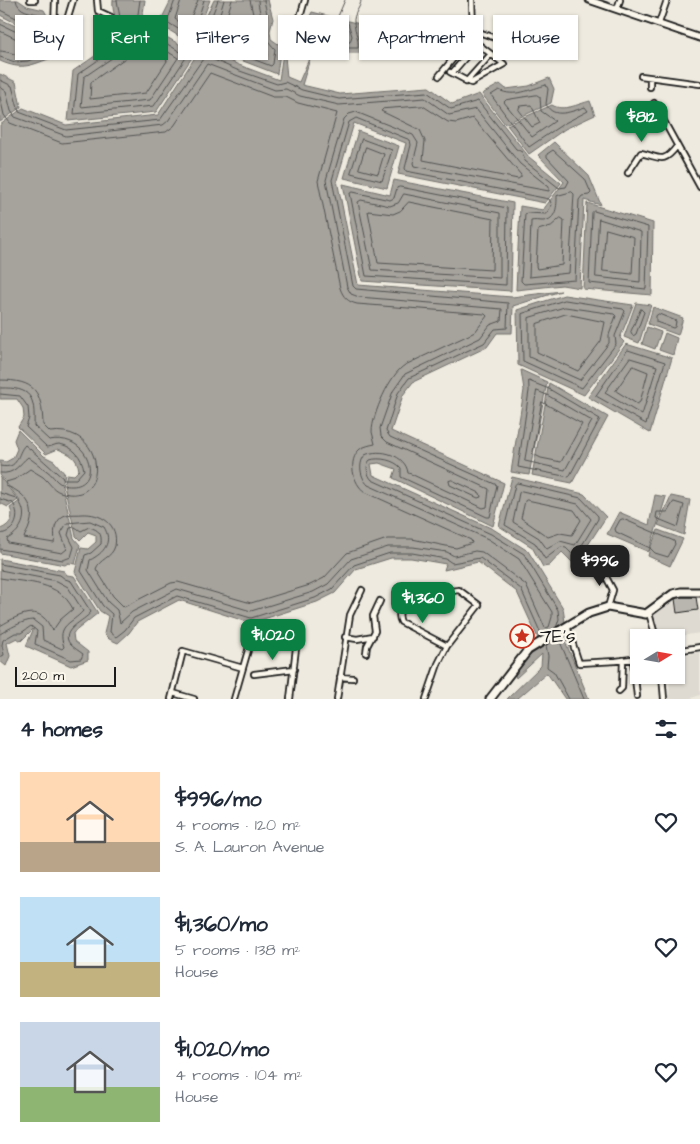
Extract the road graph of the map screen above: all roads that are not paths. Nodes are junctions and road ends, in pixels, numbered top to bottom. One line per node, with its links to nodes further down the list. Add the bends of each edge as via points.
1 (30, 0): 2 (street)
2 (35, 0)
3 (55, 0): 4 (street, via 56,33 66,23)
4 (73, 0)
5 (97, 0): 12 (street, via 98,11)
6 (305, 0): 13 (street)
7 (589, 0): 11 (main road)
8 (620, 0): 11 (street)
9 (667, 0): 15 (street)
10 (470, 1): 14 (street)
11 (617, 10): 15 (main road)
12 (107, 15)
13 (302, 15)
14 (471, 15)
15 (659, 23): 16 (main road)
16 (700, 38)
17 (483, 49): 18 (street)
18 (490, 54): 24 (street); 24 (street, via 504,64 471,83)
19 (452, 60): 21 (street)
20 (463, 60): 24 (street, via 451,73)
21 (439, 76)
22 (640, 76): 23 (street)
23 (650, 78): 25 (street); 26 (street)
24 (466, 82)
25 (700, 84)
26 (650, 87)
27 (654, 103): 28 (street)
28 (678, 146): 29 (street, via 669,156 660,159 641,153); 30 (street)
29 (628, 173)
30 (700, 187)
31 (607, 569): 37 (street, via 606,577 613,590)
32 (362, 590): 43 (street, via 350,615)
33 (451, 591): 45 (street, via 459,590 479,605)
34 (700, 592): 38 (highway, via 673,594)
35 (408, 599): 45 (street, via 400,611 401,622)
36 (380, 601): 42 (street, via 373,616)
37 (608, 608): 38 (highway); 39 (highway, via 593,611)
38 (649, 613): 40 (street)
39 (565, 627): 50 (street, via 579,663); 67 (highway, via 536,643 522,656)
40 (653, 629)
41 (298, 632): 52 (street)
42 (373, 636): 43 (street, via 357,640); 48 (street)
43 (345, 638): 54 (street)
44 (251, 640): 51 (street)
45 (447, 646): 66 (street)
46 (700, 647): 47 (street)
47 (685, 650)
48 (366, 653)
49 (630, 659): 50 (street)
50 (623, 660): 58 (street, via 622,688)
51 (243, 668): 59 (street, via 183,651); 63 (street)
52 (294, 669): 53 (street); 64 (street)
53 (254, 674)
54 (340, 677): 55 (street); 65 (street)
55 (353, 678)
56 (637, 684): 60 (street)
57 (663, 684): 68 (street)
58 (619, 691)
59 (173, 693): 61 (street); 62 (street)
60 (637, 696)
61 (171, 699)
62 (194, 699)
63 (234, 699)
64 (290, 699)
65 (336, 699)
66 (426, 699)
67 (490, 699)
68 (664, 699)

